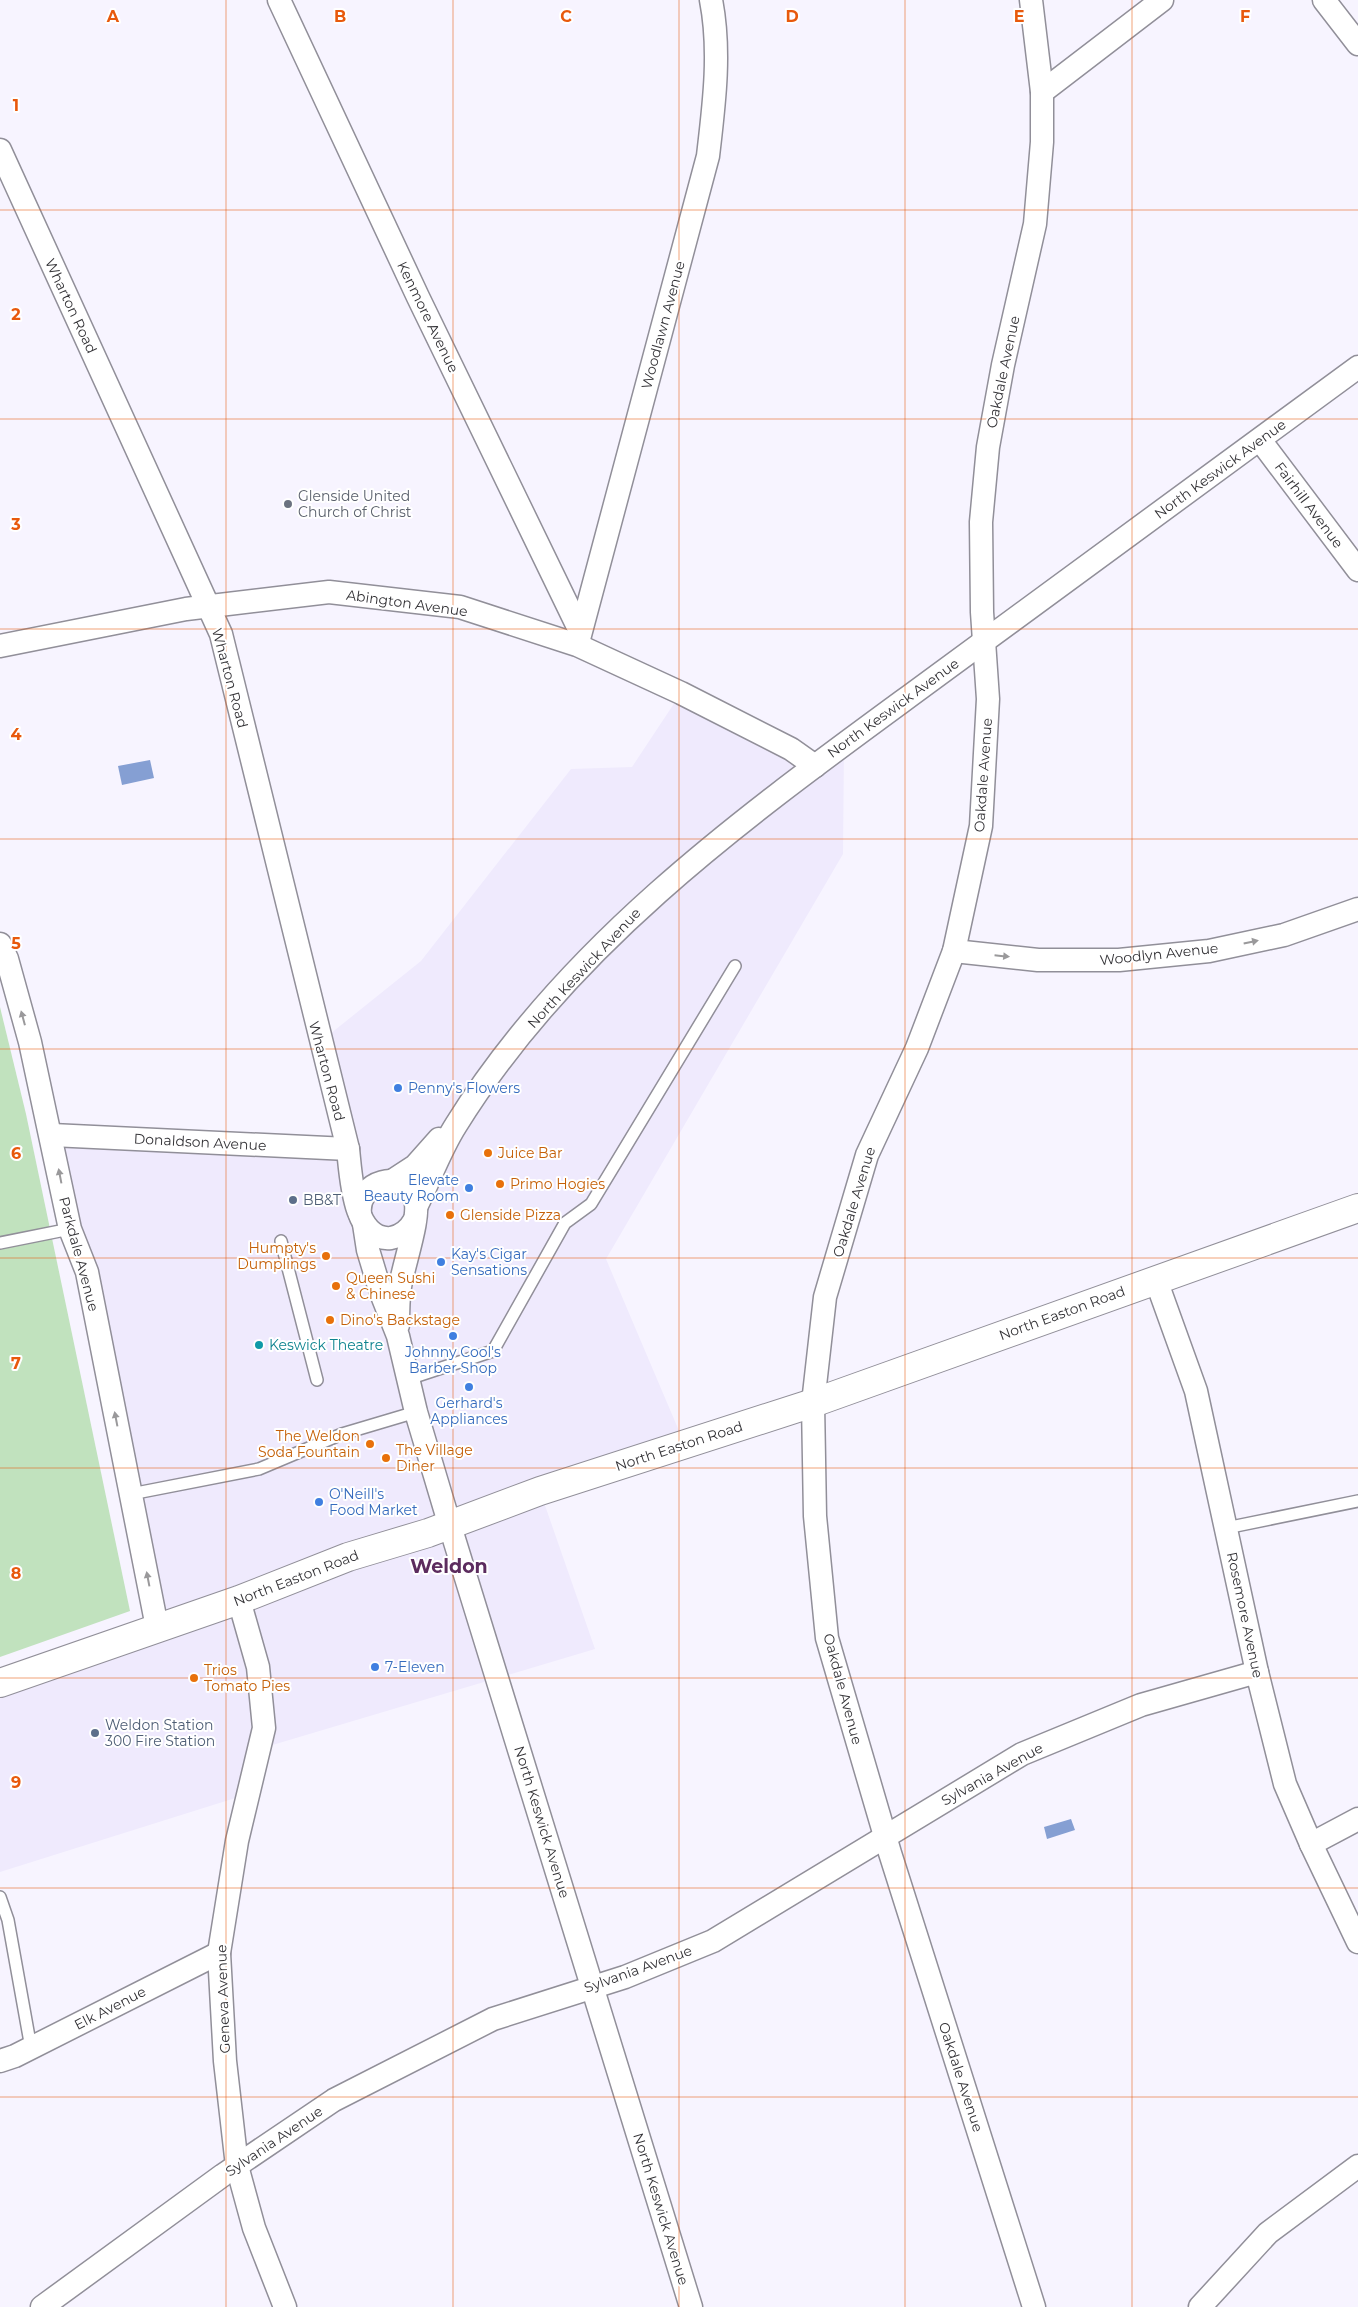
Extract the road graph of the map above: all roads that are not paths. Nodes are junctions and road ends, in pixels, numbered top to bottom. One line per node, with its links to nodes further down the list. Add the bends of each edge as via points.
1 (279, 0): 13 (street, Kenmore Avenue)
2 (712, 0): 13 (street, Woodlawn Avenue, via 716,86 708,156)
3 (1031, 0): 7 (street, Oakdale Avenue)
4 (1162, 0): 7 (street)
5 (1324, 0): 6 (street)
6 (1358, 44)
7 (1042, 92): 14 (street, Oakdale Avenue, via 1042,142 1035,224 988,448 981,522)
8 (0, 150): 12 (street, Wharton Road)
9 (1358, 367): 10 (street, North Keswick Avenue)
10 (1260, 440): 11 (street, Fairhill Avenue); 14 (street, North Keswick Avenue)
11 (1358, 570)
12 (209, 607): 13 (street, Abington Avenue, via 329,592 460,607); 15 (street, Abington Avenue); 23 (street, Wharton Road, via 221,634)
13 (579, 638): 16 (street, Abington Avenue, via 791,749)
14 (983, 642): 16 (street, North Keswick Avenue); 19 (street, Oakdale Avenue, via 988,699 981,826)
15 (0, 646)
16 (815, 766): 21 (street, North Keswick Avenue, via 724,836 642,906 546,1005)
17 (1358, 909): 19 (street, Woodlyn Avenue, one-way to 17, via 1038,960 1119,960 1210,951 1274,937)
18 (0, 944): 22 (street, Parkdale Avenue, one-way to 18, via 30,1042 7,958)
19 (954, 951): 35 (street, Oakdale Avenue, via 917,1048 867,1155 825,1297)
20 (735, 966): 33 (lane, via 591,1204 564,1223 493,1351)
21 (473, 1098): 24 (street, North Keswick Avenue, via 424,1157 407,1172); 26 (street, North Keswick Avenue, via 444,1145)
22 (52, 1135): 23 (street, Donaldson Avenue); 28 (street, Parkdale Avenue, one-way to 22)
23 (348, 1149): 24 (street, Wharton Road, via 364,1170); 27 (street, Wharton Road, via 352,1183)
24 (388, 1181): 26 (street, Wharton Road, via 408,1188); 27 (street, North Keswick Avenue, via 365,1192 360,1202)
25 (1358, 1208): 31 (main road, North Easton Road)
26 (416, 1214): 27 (street, via 405,1232 387,1238 374,1234); 32 (street, North Keswick Avenue, via 400,1286)
27 (362, 1219): 32 (street, North Keswick Avenue, via 381,1294)
28 (70, 1229): 30 (lane); 37 (street, Parkdale Avenue, one-way to 28, via 87,1272)
29 (281, 1241): 34 (lane)
30 (0, 1243)
31 (1156, 1280): 35 (main road, North Easton Road); 40 (street, Rosemore Avenue, via 1196,1391)
32 (398, 1336): 33 (street, North Keswick Avenue)
33 (408, 1379): 36 (street, North Keswick Avenue)
34 (317, 1380)
35 (813, 1402): 39 (main road, North Easton Road, via 540,1491); 46 (street, Oakdale Avenue, via 815,1516 827,1638)
36 (416, 1412): 37 (lane, via 342,1434 259,1469); 39 (street, North Keswick Avenue)
37 (131, 1494): 42 (street, Parkdale Avenue, one-way to 37)
38 (1358, 1501): 40 (lane)
39 (450, 1526): 41 (main road, North Easton Road, via 348,1556); 51 (street, North Keswick Avenue)
40 (1226, 1528): 43 (street, Rosemore Avenue)
41 (239, 1600): 42 (main road, North Easton Road); 50 (street, Geneva Avenue, via 258,1667 264,1728 237,1841)
42 (157, 1627): 44 (main road, North Easton Road)
43 (1257, 1672): 46 (street, Sylvania Avenue, via 1141,1705 1022,1754); 47 (street, Rosemore Avenue, via 1285,1784)
44 (0, 1683)
45 (1358, 1819): 47 (street)
46 (885, 1836): 51 (street, Sylvania Avenue, via 713,1941 625,1977); 59 (street, Oakdale Avenue)
47 (1310, 1844): 49 (street, Rosemore Avenue)
48 (0, 1897): 52 (lane, via 8,1920)
49 (1358, 1942)
50 (219, 1953): 52 (street, Elk Avenue); 54 (street, Geneva Avenue, via 225,2061)
51 (593, 1986): 54 (street, Sylvania Avenue, via 493,2019 451,2040 334,2100); 58 (street, North Keswick Avenue)
52 (31, 2048): 53 (street, Elk Avenue)
53 (0, 2061)
54 (237, 2166): 56 (street, Sylvania Avenue); 57 (street, Geneva Avenue, via 254,2228)
55 (1358, 2166): 60 (street, via 1268,2233)
56 (42, 2307)
57 (285, 2307)
58 (691, 2307)
59 (1034, 2307)
60 (1200, 2307)

